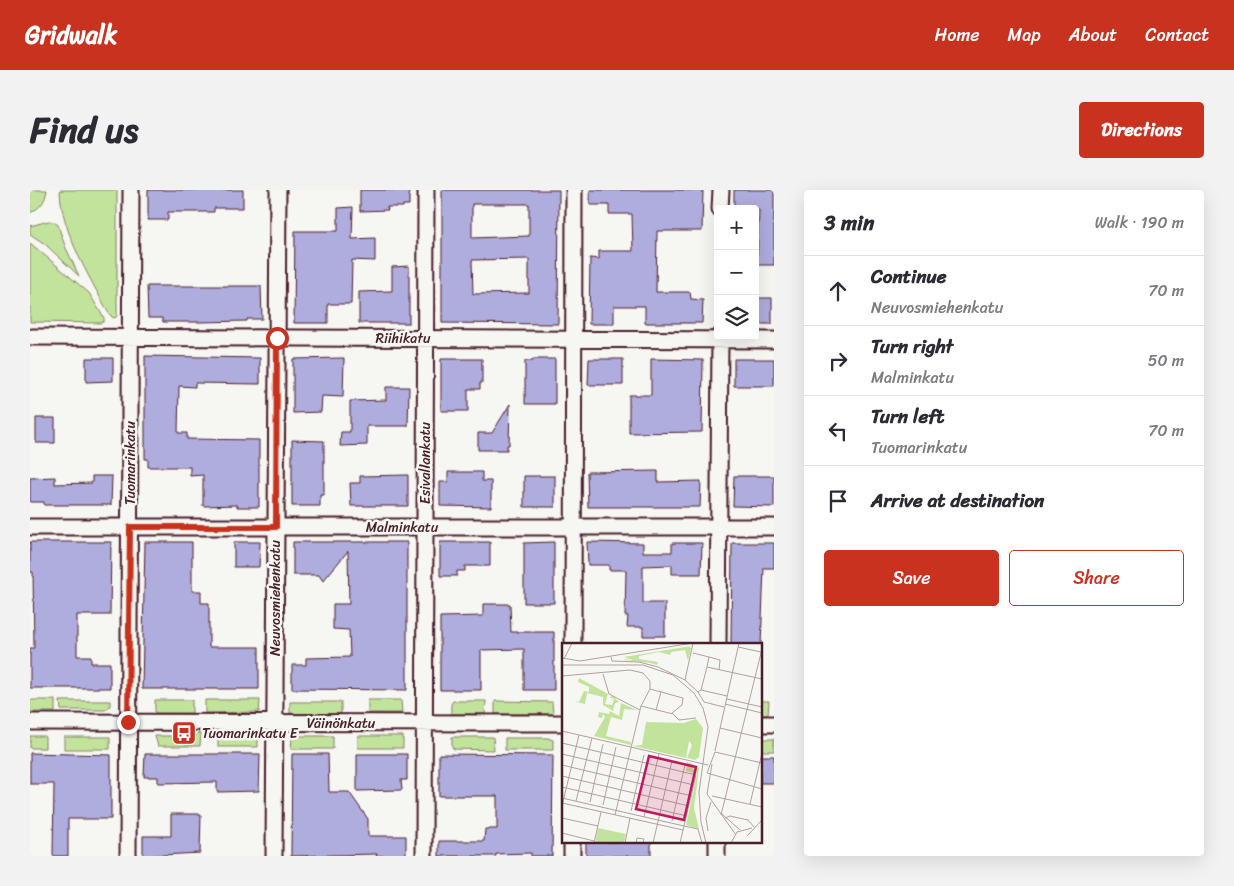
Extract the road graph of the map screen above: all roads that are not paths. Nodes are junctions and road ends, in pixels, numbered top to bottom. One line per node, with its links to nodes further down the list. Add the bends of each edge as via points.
1 (131, 190): 8 (street, Tuomarinkatu)
2 (278, 190): 9 (street, Neuvosmiehenkatu)
3 (426, 190): 10 (street, Esivallankatu)
4 (574, 190): 12 (street)
5 (721, 190): 6 (street)
6 (720, 205)
7 (32, 337): 8 (street, Riihikatu)
8 (130, 337): 9 (street, Riihikatu); 17 (street, Tuomarinkatu)
9 (277, 338): 10 (street, Riihikatu); 18 (street, Neuvosmiehenkatu)
10 (426, 338): 12 (street, Riihikatu); 19 (street, Esivallankatu)
11 (714, 338): 12 (street, Riihikatu)
12 (575, 339): 20 (street)
13 (759, 339): 15 (street, Riihikatu)
14 (720, 340): 21 (street)
15 (774, 340)
16 (30, 526): 17 (street, Malminkatu)
17 (130, 527): 18 (street, Malminkatu); 26 (street, Tuomarinkatu)
18 (276, 527): 19 (street, Malminkatu); 28 (street, Neuvosmiehenkatu)
19 (425, 527): 20 (street, Malminkatu); 27 (street, Esivallankatu)
20 (574, 527): 21 (street, Malminkatu); 23 (street)
21 (719, 527): 22 (street, Malminkatu); 24 (street)
22 (774, 527)
23 (573, 643)
24 (718, 643)
25 (30, 722): 26 (street, Väinönkatu)
26 (128, 722): 28 (street, Väinönkatu); 30 (street, Tuomarinkatu)
27 (425, 722): 28 (street, Väinönkatu); 29 (street, Väinönkatu); 32 (street, Esivallankatu)
28 (275, 723): 31 (street, Neuvosmiehenkatu)
29 (562, 723)
30 (128, 856)
31 (274, 856)
32 (424, 856)

